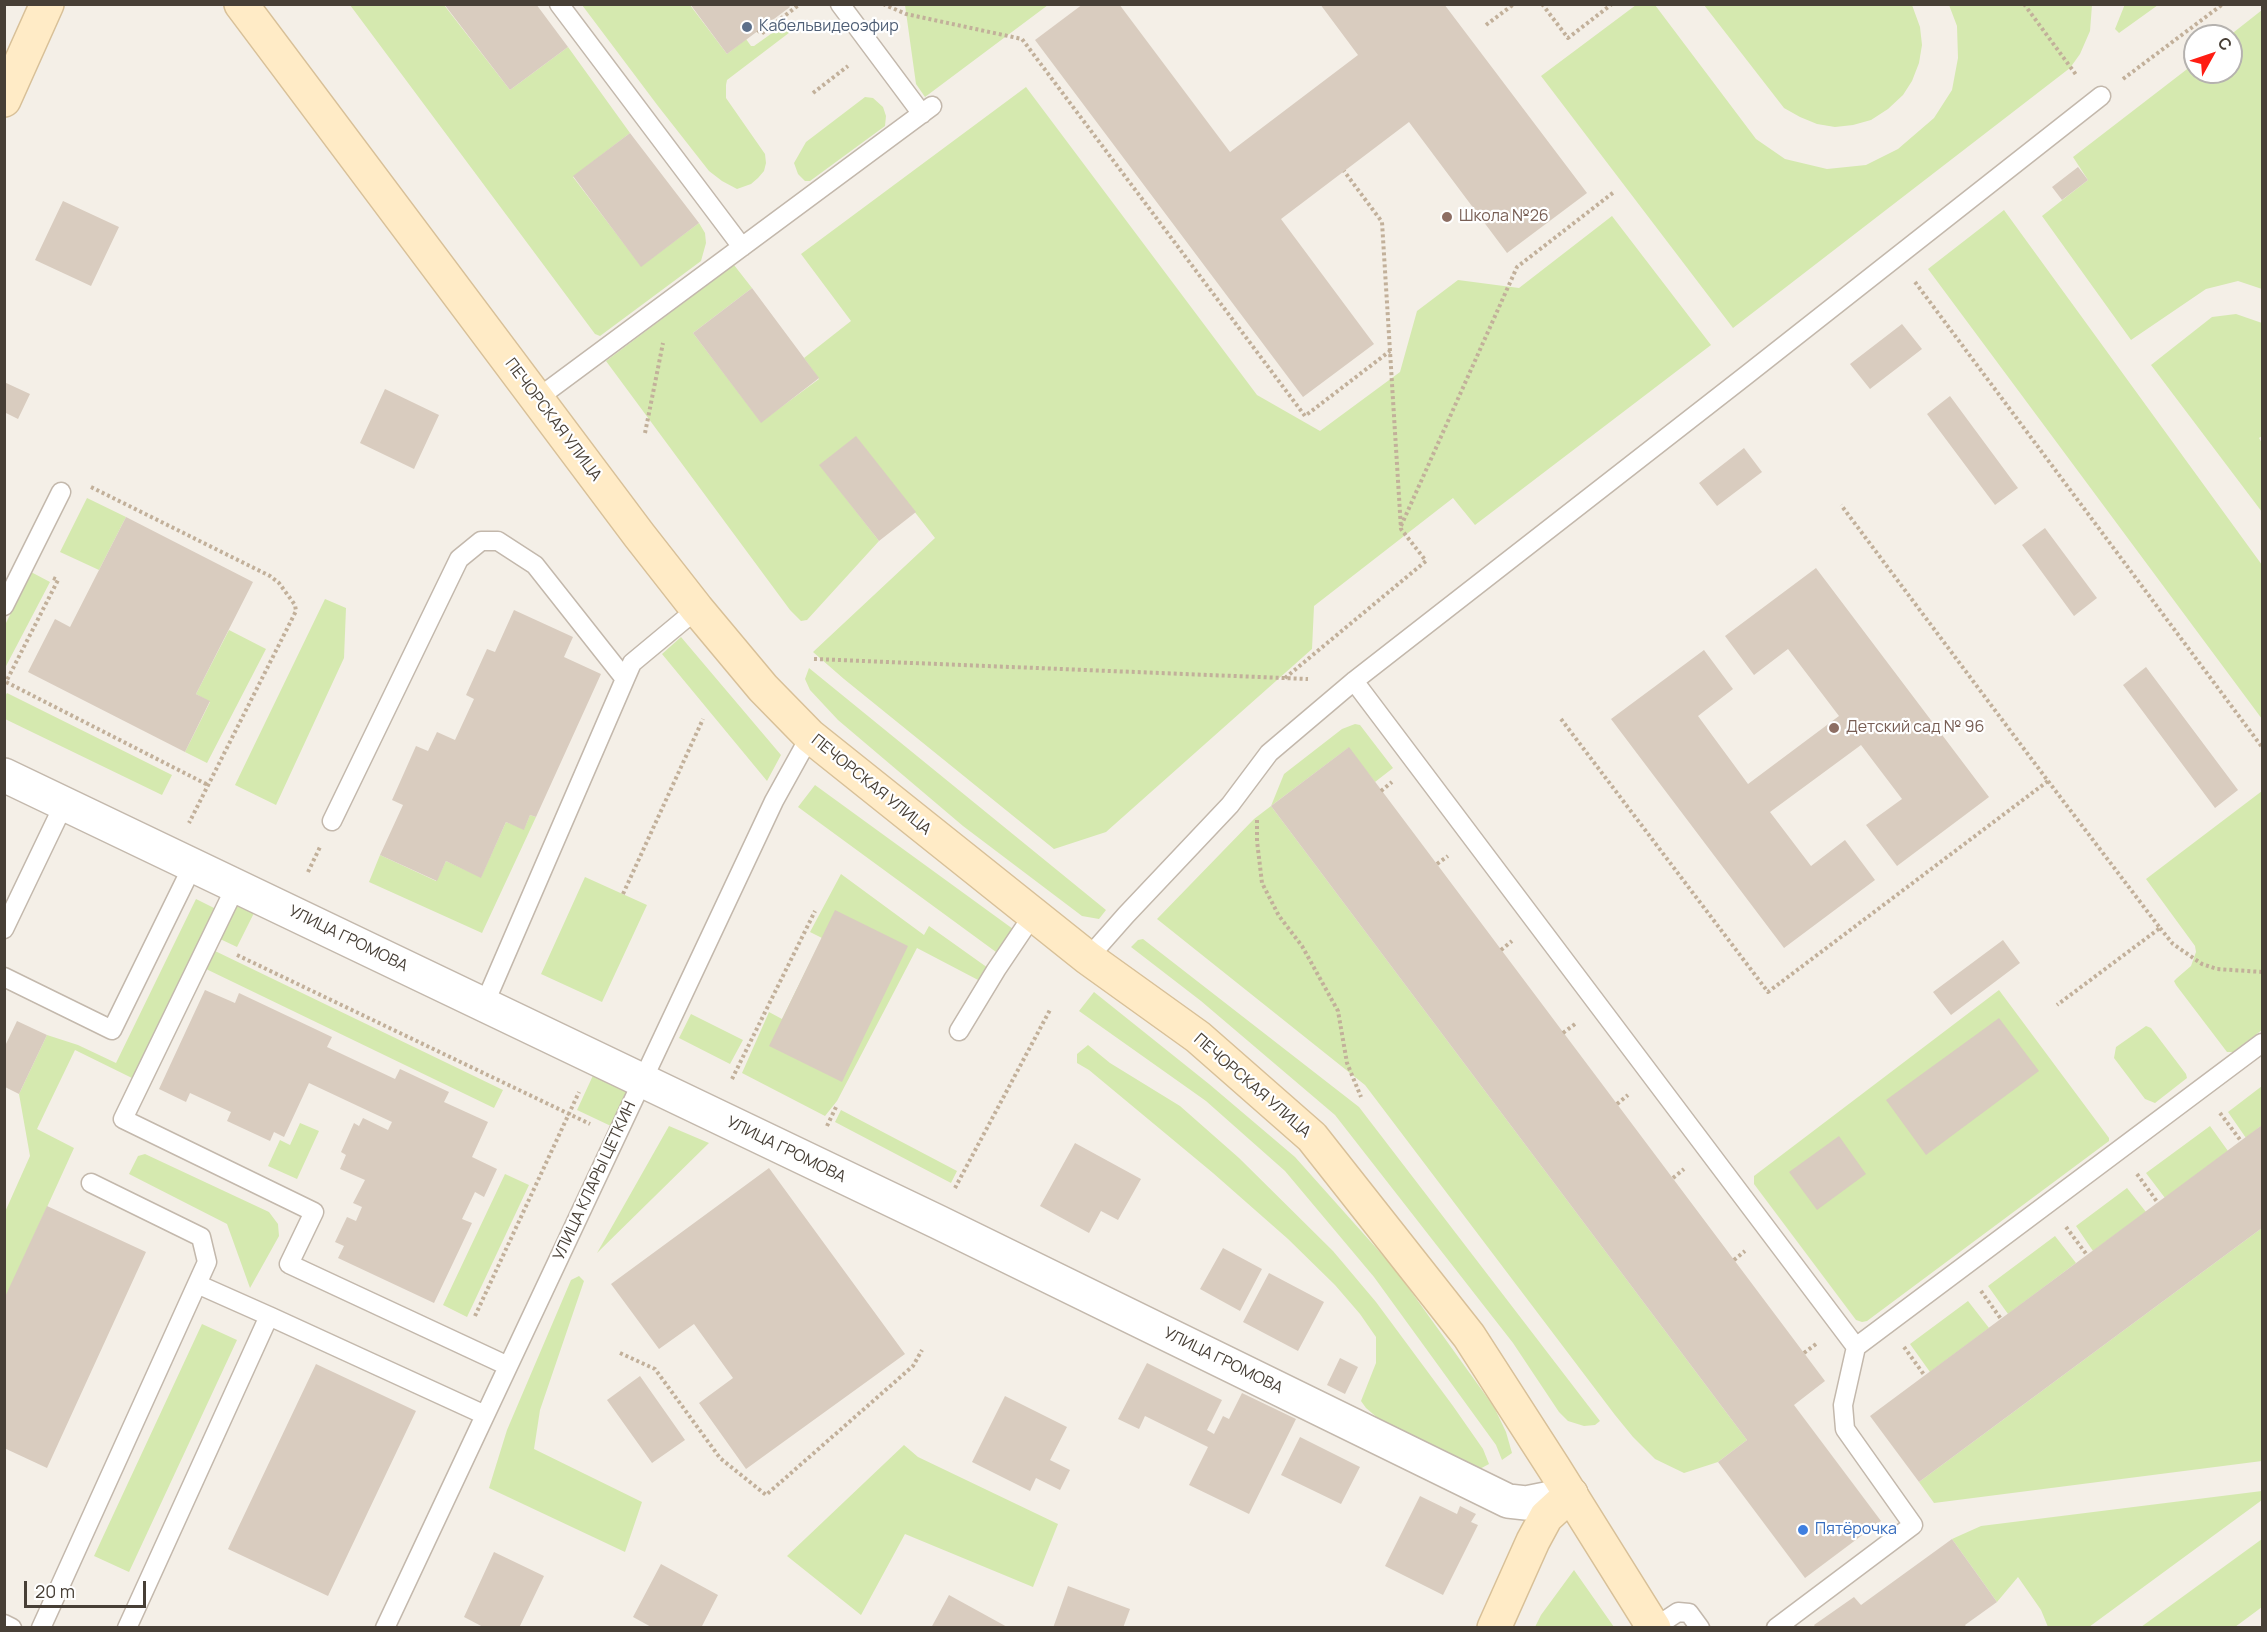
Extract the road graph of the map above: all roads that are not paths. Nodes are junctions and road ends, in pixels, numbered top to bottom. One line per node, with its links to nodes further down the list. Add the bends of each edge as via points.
1 (47, 4): 6 (street)
2 (241, 4): 8 (street, ПЕЧОРСКАЯ УЛИЦА)
3 (559, 4): 7 (lane)
4 (840, 4): 7 (lane, via 927,110)
5 (2098, 98): 13 (lane)
6 (4, 100)
7 (742, 247): 8 (lane)
8 (538, 398): 11 (street, ПЕЧОРСКАЯ УЛИЦА)
9 (60, 493): 10 (lane)
10 (4, 606)
11 (697, 609): 12 (lane, via 632,663); 14 (street, ПЕЧОРСКАЯ УЛИЦА, via 763,688)
12 (624, 680): 17 (lane, via 535,565 498,541 481,541 459,559); 24 (lane)
13 (1354, 681): 22 (lane, via 1269,753 1230,805); 31 (lane)
14 (810, 736): 20 (street, ПЕЧОРСКАЯ УЛИЦА); 27 (lane, УЛИЦА КЛАРЫ ЦЕТКИН, via 774,801)
15 (4, 775): 16 (street, УЛИЦА ГРОМОВА)
16 (64, 804): 18 (street, УЛИЦА ГРОМОВА); 21 (lane)
17 (332, 822)
18 (183, 860): 19 (street, УЛИЦА ГРОМОВА); 23 (lane, via 112,1030)
19 (236, 886): 24 (street, УЛИЦА ГРОМОВА); 32 (lane, via 123,1119 314,1212 289,1264)
20 (1033, 915): 22 (street, ПЕЧОРСКАЯ УЛИЦА); 25 (lane)
21 (4, 929)
22 (1088, 958): 34 (street, ПЕЧОРСКАЯ УЛИЦА, via 1197,1037 1312,1137 1469,1336)
23 (4, 978)
24 (484, 1005): 27 (street, УЛИЦА ГРОМОВА)
25 (959, 1031)
26 (2262, 1043): 31 (lane)
27 (642, 1081): 32 (lane, УЛИЦА КЛАРЫ ЦЕТКИН); 34 (street, УЛИЦА ГРОМОВА, via 1508,1501 1526,1503)
28 (91, 1183): 29 (lane, via 201,1237 207,1262)
29 (197, 1284): 30 (lane); 37 (lane)
30 (269, 1316): 33 (lane); 38 (lane)
31 (1856, 1347): 43 (lane, via 1843,1406 1845,1429 1913,1525)
32 (508, 1366): 33 (lane, УЛИЦА КЛАРЫ ЦЕТКИН)
33 (485, 1415): 39 (lane, УЛИЦА КЛАРЫ ЦЕТКИН)
34 (1571, 1494): 40 (street, via 1542,1525); 41 (street, ПЕЧОРСКАЯ УЛИЦА)
35 (4, 1624): 36 (lane)
36 (12, 1628)
37 (41, 1628)
38 (127, 1628)
39 (385, 1628)
40 (1494, 1628)
41 (1654, 1628): 42 (lane, via 1678,1612 1689,1613)
42 (1700, 1628)
43 (1776, 1628)

